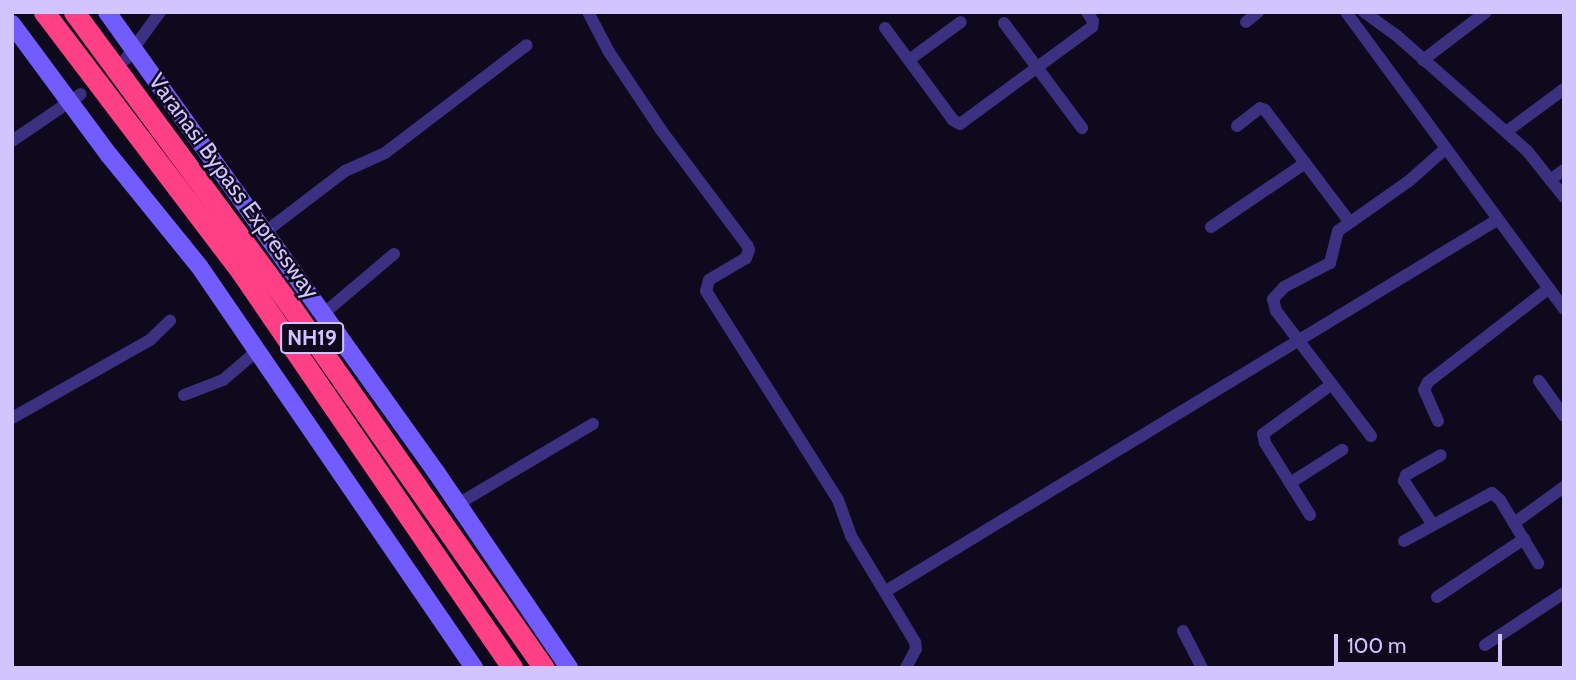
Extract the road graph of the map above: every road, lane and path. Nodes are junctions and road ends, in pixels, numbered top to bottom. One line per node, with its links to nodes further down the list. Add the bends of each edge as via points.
1 (44, 12): 68 (highway, Varanasi Bypass Expressway / NH19, via 242,273)
2 (74, 12): 69 (highway, Varanasi Bypass Expressway / NH19, via 289,304)
3 (107, 12): 17 (street)
4 (160, 12): 17 (street)
5 (587, 12): 62 (street, via 661,130 747,244 746,258 709,280 706,291 838,500 851,536)
6 (1087, 12): 20 (street, via 1091,27)
7 (1258, 12): 12 (street)
8 (1346, 12): 27 (street)
9 (1364, 12): 19 (street)
10 (1486, 12): 19 (street)
11 (961, 22): 18 (street)
12 (1246, 22)
13 (1004, 23): 20 (street)
14 (12, 24): 22 (street)
15 (885, 28): 18 (street)
16 (527, 45): 35 (street, via 385,153 345,171)
17 (130, 55): 35 (street)
18 (908, 60): 20 (street, via 960,124)
19 (1423, 60): 25 (street)
20 (1037, 68): 24 (street)
21 (1564, 89): 25 (street)
22 (75, 98): 26 (street); 42 (street)
23 (1237, 126): 28 (street, via 1263,108)
24 (1082, 128)
25 (1506, 132): 30 (street)
26 (12, 141)
27 (1444, 150): 32 (street, via 1409,181); 33 (street)
28 (1305, 163): 32 (street); 34 (street)
29 (1564, 170): 30 (street)
30 (1550, 180): 31 (street)
31 (1564, 197)
32 (1349, 220): 41 (street, via 1334,237 1330,263 1284,287 1273,299 1276,311)
33 (1497, 220): 37 (street); 41 (street)
34 (1211, 226)
35 (265, 232): 39 (street)
36 (394, 254): 39 (street)
37 (1549, 288): 38 (street); 48 (street, via 1428,382 1424,390)
38 (1563, 305)
39 (323, 314): 55 (street)
40 (170, 321): 47 (street, via 150,340)
41 (1300, 342): 44 (street); 62 (street)
42 (257, 351): 45 (street, via 223,380); 67 (street)
43 (1539, 381): 46 (street)
44 (1332, 384): 50 (street); 53 (street, via 1263,434)
45 (184, 395)
46 (1564, 416)
47 (12, 418)
48 (1438, 421)
49 (593, 424): 55 (street)
50 (1371, 436)
51 (1342, 450): 53 (street)
52 (1441, 455): 58 (street, via 1406,475 1404,481)
53 (1290, 483): 56 (street)
54 (1564, 487): 57 (street)
55 (458, 504): 70 (street)
56 (1310, 515)
57 (1514, 523): 58 (street, via 1492,494); 59 (street)
58 (1433, 525): 60 (street)
59 (1524, 539): 61 (street); 64 (street)
60 (1404, 541)
61 (1538, 564)
62 (886, 591): 71 (street, via 916,645)
63 (1564, 593): 66 (street)
64 (1437, 597)
65 (1183, 631): 72 (street)
66 (1485, 645)
67 (474, 668)
68 (512, 668)
69 (544, 668)
70 (569, 668)
71 (906, 668)
72 (1202, 668)

